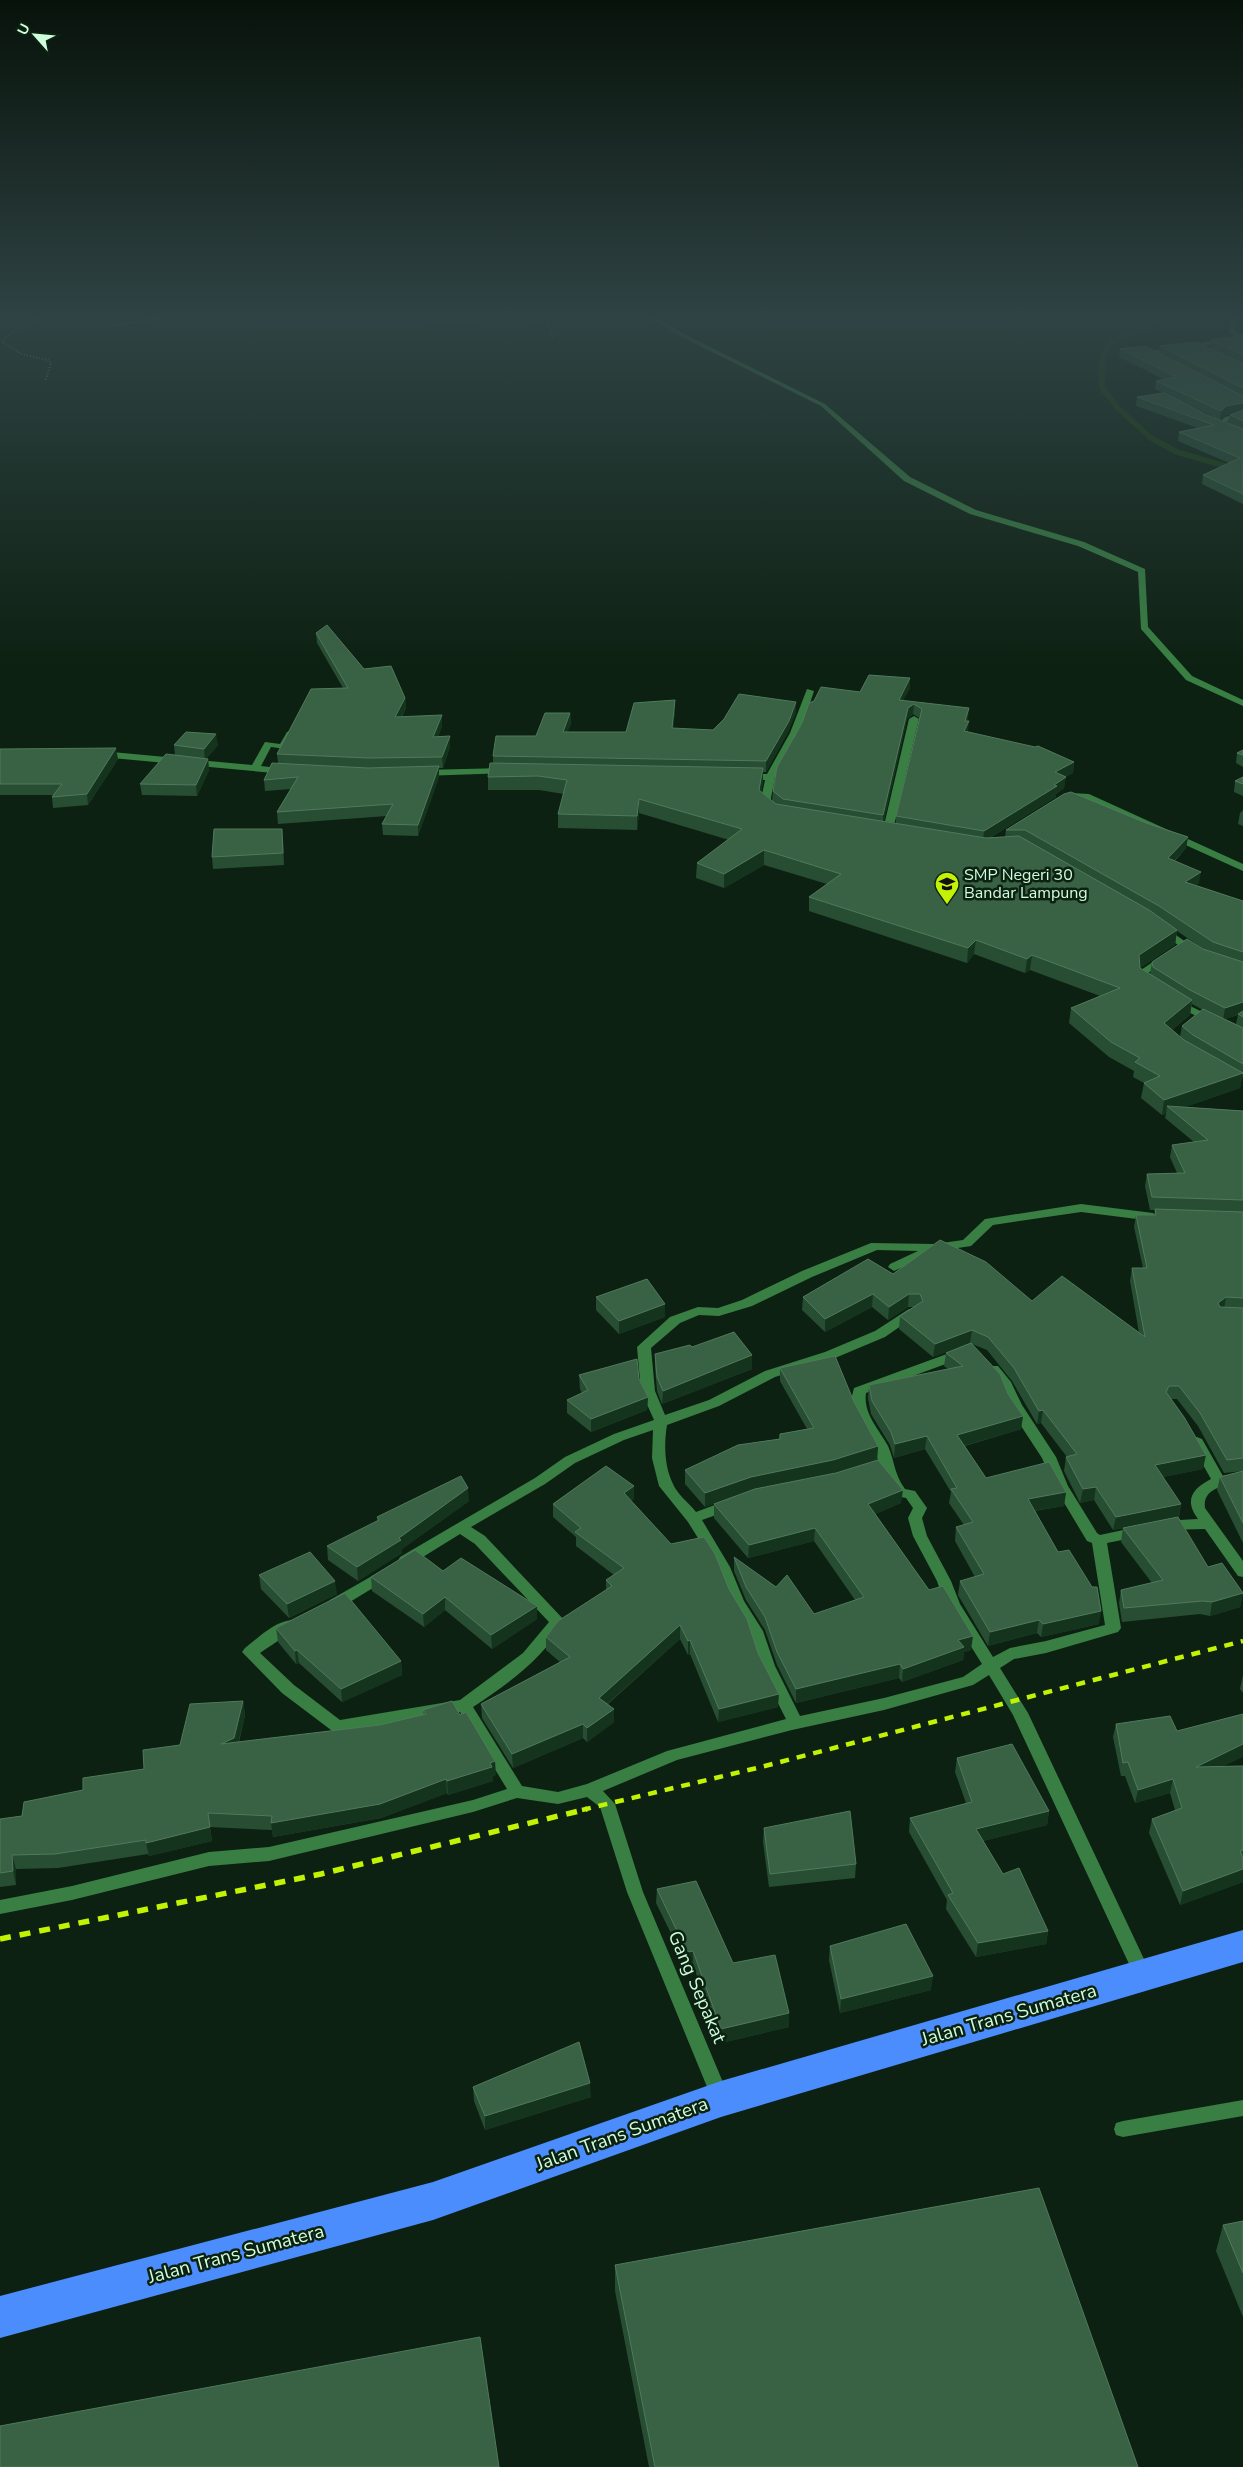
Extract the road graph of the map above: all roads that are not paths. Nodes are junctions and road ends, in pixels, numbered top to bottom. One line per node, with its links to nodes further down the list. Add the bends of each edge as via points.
1 (853, 431): 3 (street, via 907,479 973,512 1081,544 1142,571 1144,627 1190,678)
2 (810, 691): 12 (street, via 794,733)
3 (1243, 703)
4 (914, 719): 15 (street)
5 (296, 722): 7 (street, via 284,747 268,744)
6 (89, 754): 7 (street, via 119,754)
7 (255, 768): 8 (street)
8 (291, 771)
9 (511, 771): 10 (street)
10 (416, 773)
11 (733, 776): 12 (street)
12 (770, 777): 14 (street, via 765,804)
13 (1051, 806): 16 (street, via 1072,796 1086,796)
14 (779, 814)
15 (888, 830)
16 (1243, 868)
17 (1152, 921): 18 (street, via 1189,947 1143,972 1144,981)
18 (1201, 1014): 20 (street); 21 (street)
19 (1236, 1019): 21 (street)
20 (1188, 1024)
21 (1224, 1025): 22 (street)
22 (1243, 1036)
23 (1163, 1217): 24 (street, via 1081,1208 1025,1215 989,1222 967,1243)
24 (935, 1248): 25 (street); 27 (street, via 875,1246 747,1303 719,1312 698,1311 675,1320 644,1347 648,1391)
25 (894, 1267)
26 (914, 1312): 27 (street, via 880,1334 830,1355 770,1374 714,1403)
27 (661, 1421): 32 (street, via 659,1458 666,1486); 34 (street, via 570,1460)
28 (1189, 1427): 30 (street)
29 (1243, 1477): 30 (street)
30 (1219, 1481): 33 (street, via 1202,1489 1197,1502 1198,1509)
31 (744, 1499): 32 (street)
32 (693, 1518): 41 (street, via 723,1567 737,1602 755,1631 794,1719)
33 (1210, 1524): 35 (street, via 1171,1524); 36 (street)
34 (460, 1527): 37 (street); 40 (street, via 480,1540 557,1621 533,1652)
35 (1099, 1540): 39 (street, via 1113,1628 1010,1654); 39 (street, via 1092,1537 1061,1486 1049,1457 1015,1406 1006,1385 976,1352 859,1390 857,1400 884,1454 878,1466 901,1493 910,1494 920,1508 915,1518 920,1536 944,1581 952,1606)
36 (1243, 1572)
37 (318, 1612)
38 (301, 1620): 40 (street, via 277,1632 250,1652 288,1689 337,1726)
39 (991, 1665): 41 (street, via 968,1681); 46 (street, via 1020,1713)
40 (464, 1705): 43 (street)
41 (792, 1724): 42 (street, via 673,1755)
42 (590, 1790): 43 (street, via 558,1798); 47 (street, Gang Sepakat, via 607,1804 635,1892)
43 (517, 1792): 44 (street, via 474,1806 269,1854 209,1859)
44 (0, 1907)
45 (1243, 1946): 46 (highway, Jalan Trans Sumatera)
46 (1143, 1976): 47 (highway, Jalan Trans Sumatera)
47 (721, 2099): 50 (highway, Jalan Trans Sumatera, via 433,2201)
48 (1243, 2108): 49 (street)
49 (1123, 2130)
50 (0, 2317)

